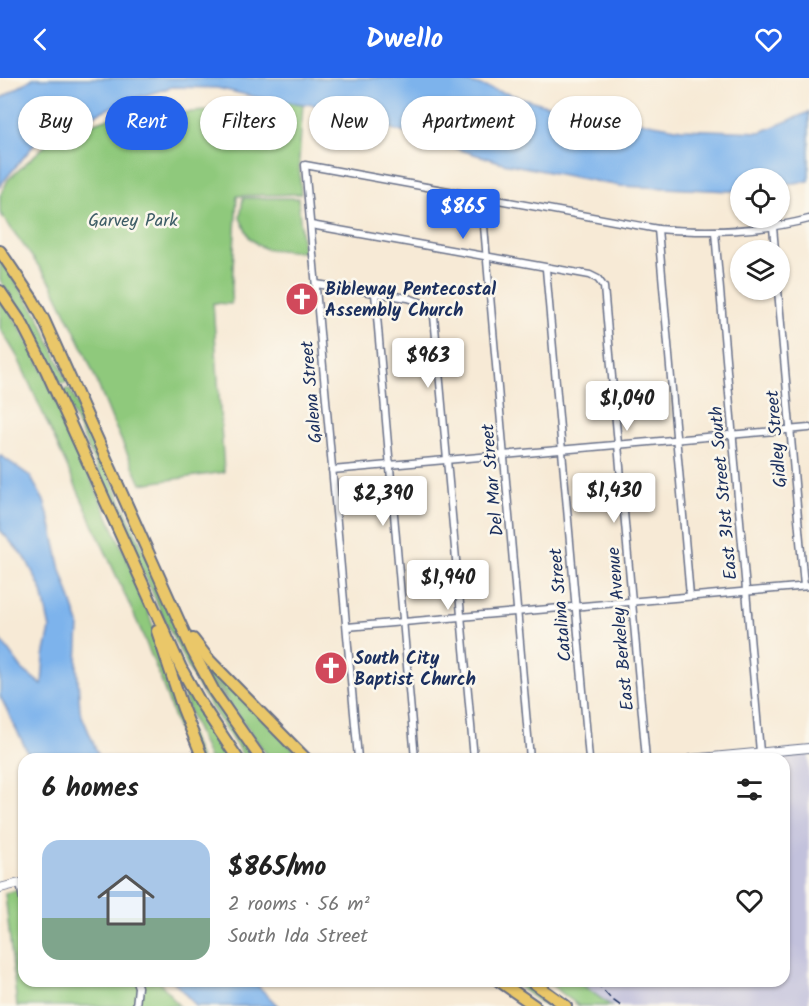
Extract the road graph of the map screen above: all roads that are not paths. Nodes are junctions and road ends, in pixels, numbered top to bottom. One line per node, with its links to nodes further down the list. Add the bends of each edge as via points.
1 (486, 199): 4 (street, Galena Street, via 305,165); 6 (street); 9 (street, Del Mar Street)
2 (809, 219): 3 (street)
3 (790, 223)
4 (311, 225): 9 (street); 11 (street, Galena Street)
5 (766, 228): 7 (street)
6 (658, 229): 7 (street); 18 (street)
7 (715, 232): 17 (street, East 31st Street South)
8 (0, 251): 26 (highway, via 44,320)
9 (487, 256): 10 (street); 21 (street, Del Mar Street)
10 (546, 269): 19 (street, East Berkeley Avenue, via 590,275 601,282 606,294); 20 (street, Catalina Street)
11 (316, 284): 13 (street); 24 (street, Galena Street)
12 (0, 291): 25 (highway, via 34,344)
13 (375, 292): 22 (street, via 423,303 432,312); 23 (street)
14 (779, 300): 16 (street, Gidley Street)
15 (809, 428): 16 (street)
16 (790, 429): 17 (street); 27 (street, Gidley Street)
17 (733, 435): 18 (street); 28 (street, East 31st Street South)
18 (676, 440): 19 (street); 29 (street)
19 (619, 445): 20 (street); 30 (street, East Berkeley Avenue)
20 (562, 450): 21 (street); 31 (street, Catalina Street)
21 (504, 455): 22 (street); 32 (street, Del Mar Street)
22 (447, 460): 23 (street); 33 (street)
23 (390, 465): 24 (street); 34 (street)
24 (332, 470): 35 (street, Galena Street)
25 (139, 576): 38 (highway); 39 (highway, via 181,668)
26 (162, 584): 40 (highway, via 215,693); 41 (highway, via 196,644)
27 (807, 586): 28 (street)
28 (746, 591): 29 (street); 37 (street, East 31st Street South)
29 (690, 596): 30 (street)
30 (632, 602): 31 (street); 47 (street, East Berkeley Avenue)
31 (575, 606): 32 (street); 46 (street, Catalina Street)
32 (518, 611): 33 (street); 45 (street, Del Mar Street)
33 (461, 616): 34 (street); 44 (street)
34 (403, 622): 35 (street); 43 (street)
35 (347, 627): 42 (street, Galena Street)
36 (809, 748): 37 (street)
37 (760, 752): 48 (street)
38 (201, 753)
39 (234, 753)
40 (257, 753)
41 (300, 753)
42 (358, 753)
43 (414, 753)
44 (473, 753)
45 (530, 753)
46 (588, 753)
47 (645, 753)
48 (750, 753)
49 (18, 884): 50 (street)
50 (0, 888)
51 (138, 987): 54 (street)
52 (508, 987): 55 (highway)
53 (540, 987): 56 (highway)
54 (136, 1006)
55 (535, 1006)
56 (566, 1006)

